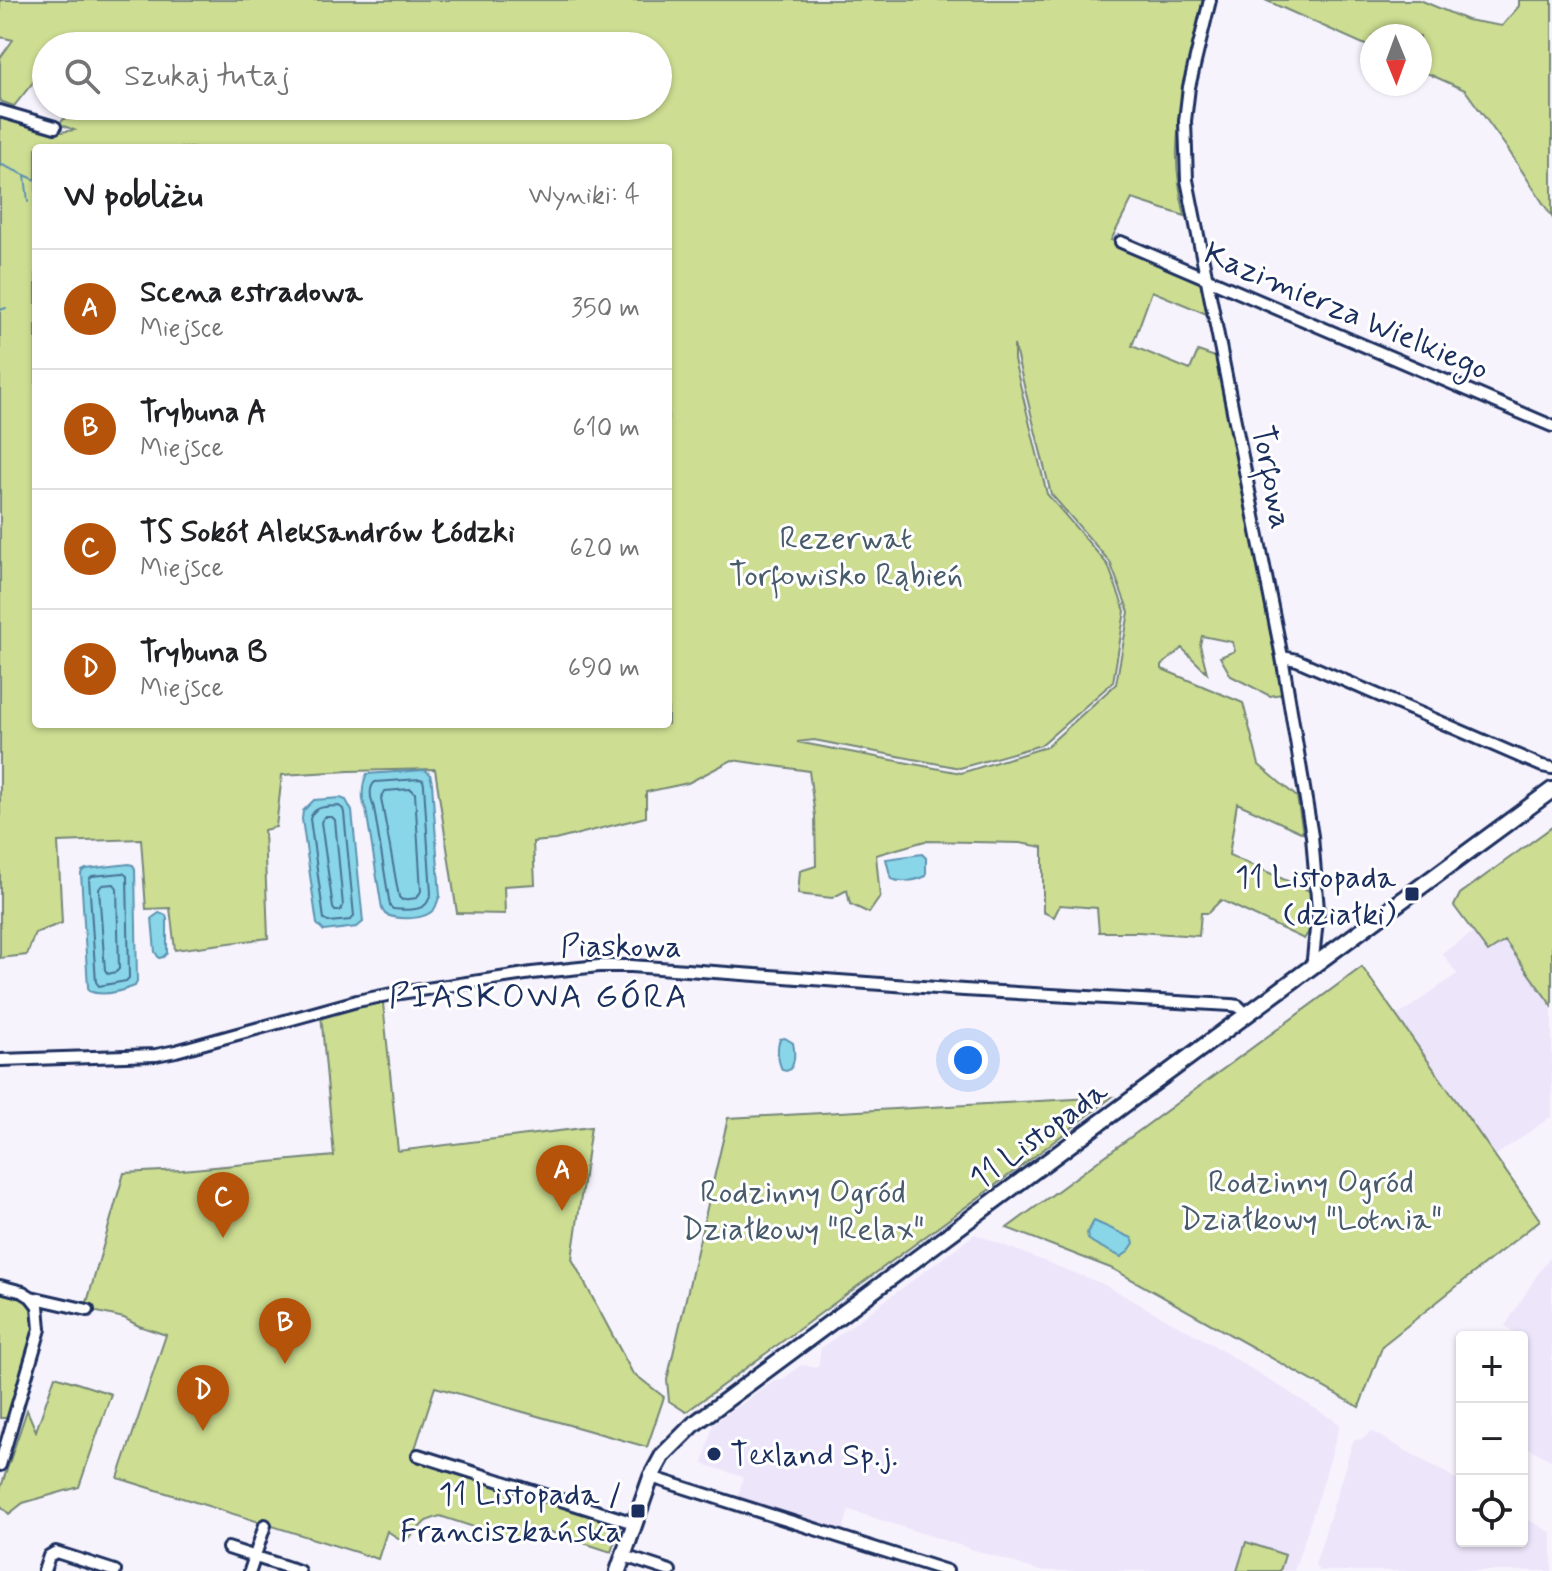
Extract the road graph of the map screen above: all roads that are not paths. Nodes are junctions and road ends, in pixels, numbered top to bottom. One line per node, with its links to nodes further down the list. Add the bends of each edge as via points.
1 (1210, 0): 5 (street, Torfowa, via 1185,121 1187,180)
2 (0, 111): 3 (street)
3 (55, 127)
4 (1121, 242): 5 (street, Kazimierza Wielkiego)
5 (1206, 279): 6 (street, Kazimierza Wielkiego); 7 (street, Torfowa)
6 (1552, 426)
7 (1282, 657): 8 (street); 10 (street, Torfowa, via 1316,871)
8 (1552, 768)
9 (1552, 790): 10 (street, 11 Listopada)
10 (1314, 965): 11 (street, 11 Listopada)
11 (1247, 1015): 12 (street, Piaskowa, via 1231,1005 599,966 357,1001 156,1055); 18 (street, 11 Listopada, via 694,1424 663,1455)
12 (0, 1060)
13 (0, 1286): 14 (street)
14 (31, 1297): 15 (street); 17 (street, via 38,1306 39,1339)
15 (88, 1310)
16 (418, 1455): 19 (street)
17 (0, 1465)
18 (651, 1477): 19 (street, 11 Listopada); 30 (street)
19 (634, 1523): 22 (street, 11 Listopada)
20 (265, 1525): 23 (street)
21 (228, 1548): 23 (street)
22 (624, 1556): 28 (street, 11 Listopada); 29 (street)
23 (255, 1557): 26 (street); 27 (street)
24 (44, 1571): 25 (street, via 53,1553)
25 (115, 1571)
26 (250, 1571)
27 (299, 1571)
28 (618, 1571)
29 (670, 1571)
30 (947, 1571)

